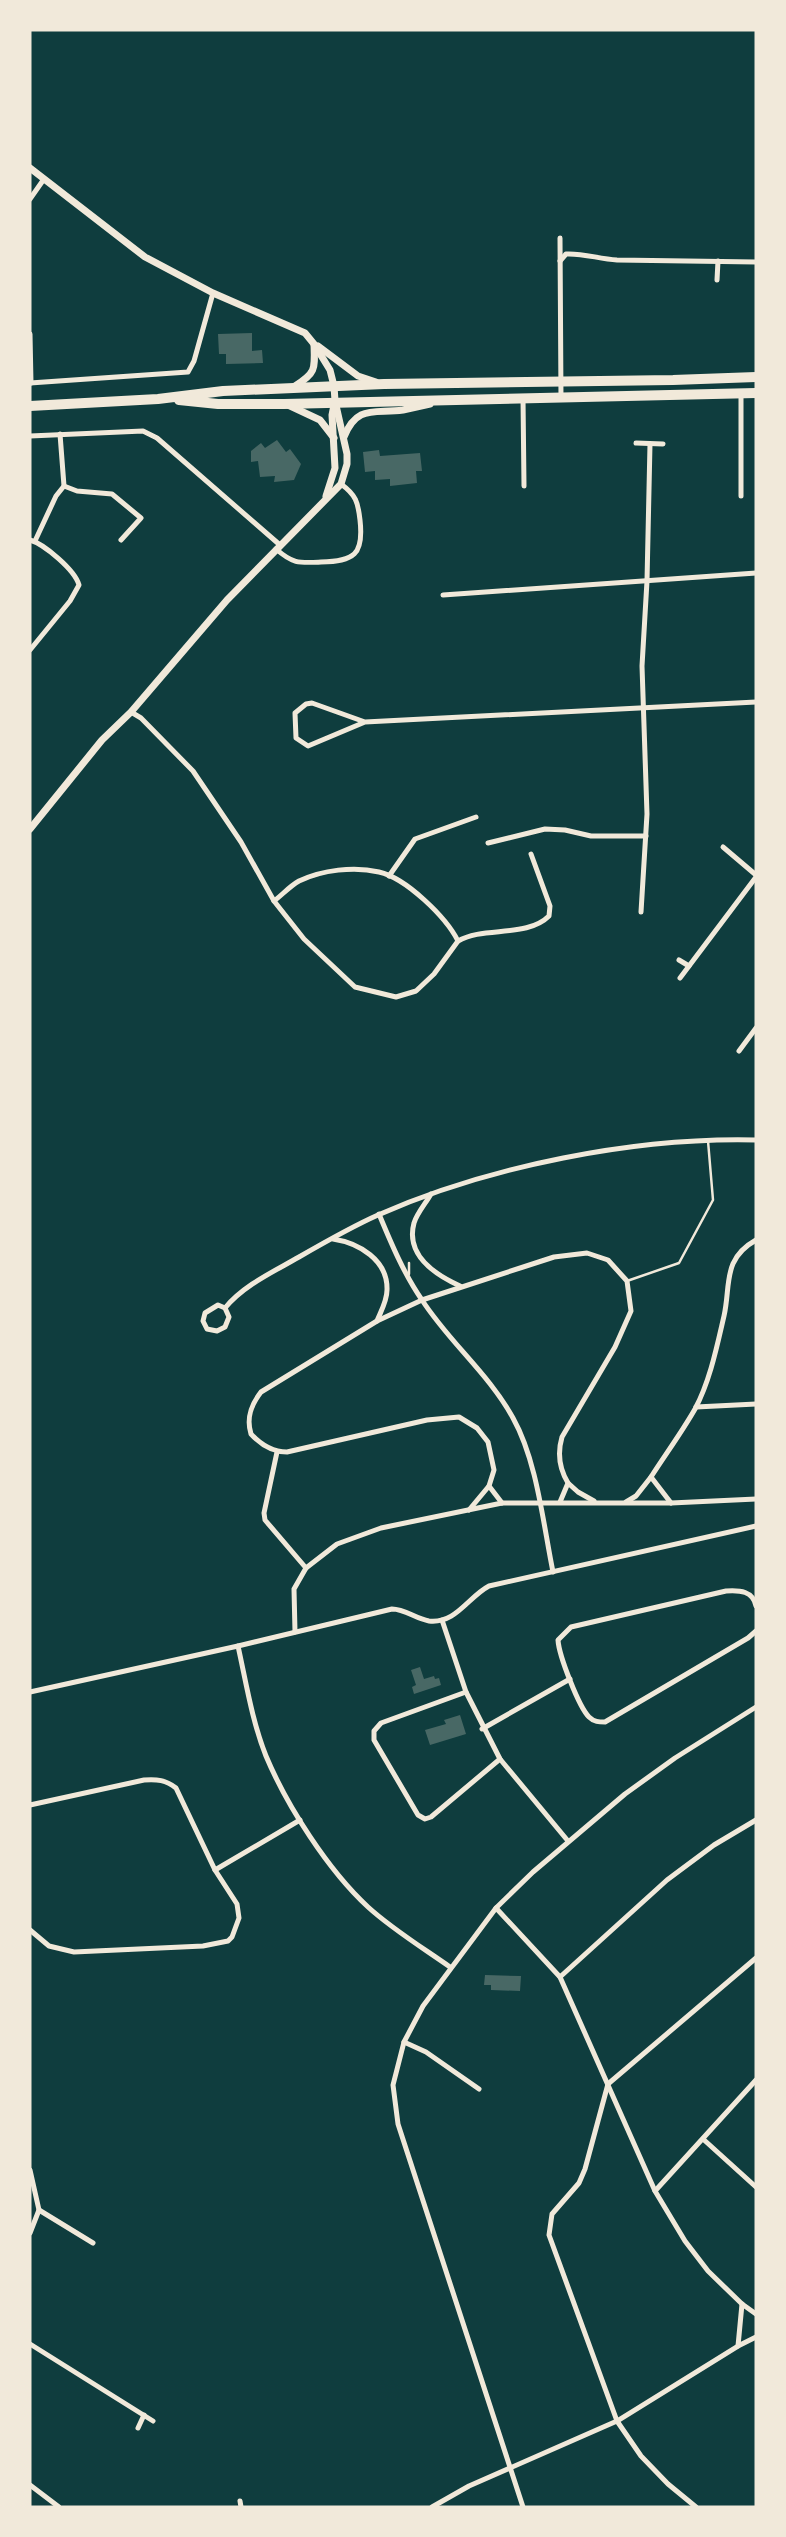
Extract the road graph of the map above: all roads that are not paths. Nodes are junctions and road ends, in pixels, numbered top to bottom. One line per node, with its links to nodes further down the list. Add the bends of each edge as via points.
1 (30, 168): 2 (street)
2 (44, 179): 3 (street); 9 (street, via 145,257)
3 (30, 199)
4 (560, 238): 5 (street)
5 (560, 261): 6 (street, via 566,254 581,254 606,260); 13 (street)
6 (718, 261): 7 (street); 8 (street)
7 (756, 261)
8 (717, 280)
9 (213, 293): 11 (street, via 305,333); 14 (street, via 188,372)
10 (30, 334): 14 (street)
11 (314, 344): 15 (street, via 358,376); 16 (street, via 330,370); 17 (street, via 315,368)
12 (756, 377): 13 (highway)
13 (561, 380): 15 (highway); 21 (street)
14 (30, 383)
15 (384, 384): 16 (highway)
16 (334, 387): 17 (highway); 24 (street)
17 (290, 390): 22 (highway, via 222,391)
18 (756, 393): 19 (highway)
19 (741, 394): 21 (highway); 37 (street)
20 (523, 398): 21 (highway); 23 (highway); 36 (street)
21 (561, 398)
22 (158, 399): 25 (highway); 26 (highway)
23 (452, 399): 24 (highway); 29 (street, via 402,410 370,411 350,423)
24 (335, 401): 25 (highway); 29 (street); 30 (street)
25 (284, 404): 30 (street, via 320,420)
26 (30, 406)
27 (60, 434): 28 (street); 35 (street); 41 (street, via 136,430 150,434)
28 (30, 436)
29 (344, 437): 34 (street, via 348,464)
30 (334, 439): 38 (street, via 335,468)
31 (636, 443): 32 (street)
32 (650, 444): 33 (street); 43 (street)
33 (663, 444)
34 (341, 484): 38 (street); 41 (street, via 359,503 362,536 355,554 341,562 295,563)
35 (64, 486): 39 (street, via 112,494 141,518); 40 (street)
36 (524, 486)
37 (741, 496)
38 (324, 500): 41 (street)
39 (121, 540)
40 (32, 541): 45 (street, via 48,550 79,584)
41 (278, 547): 48 (street)
42 (756, 573): 43 (street)
43 (647, 581): 44 (street); 47 (street)
44 (443, 595)
45 (30, 650)
46 (756, 702): 47 (street)
47 (642, 708): 49 (street); 52 (street)
48 (131, 712): 51 (street, via 102,740); 58 (street, via 194,771)
49 (365, 722): 49 (street, via 306,704 295,713 296,738 308,746)
50 (476, 817): 56 (street, via 415,839)
51 (30, 829)
52 (646, 836): 53 (street, via 591,836 545,829); 59 (street)
53 (488, 844)
54 (723, 847): 57 (street)
55 (531, 854): 60 (street, via 550,906 549,916 513,930)
56 (389, 876): 58 (street, via 358,870 323,874 298,882); 60 (street, via 428,901)
57 (756, 876): 62 (street)
58 (274, 901): 60 (street, via 343,978 355,988 376,994 396,997 416,991)
59 (641, 912)
60 (458, 941)
61 (679, 960): 62 (street)
62 (689, 966): 63 (street)
63 (680, 978)
64 (756, 1028): 65 (street)
65 (739, 1051)
66 (708, 1140): 67 (street); 68 (street, via 600,1152); 74 (lane, via 713,1200 679,1263)
67 (756, 1140)
68 (431, 1194): 69 (street); 75 (street, via 414,1224 419,1256 431,1271)
69 (379, 1214): 70 (street); 73 (street)
70 (331, 1238): 77 (street, via 242,1291); 78 (street, via 355,1245 383,1267 386,1299)
71 (756, 1240): 80 (street, via 739,1255 727,1277 725,1312)
72 (409, 1263): 73 (lane)
73 (409, 1277): 76 (street)
74 (627, 1281): 75 (street, via 608,1260 587,1253 554,1257); 83 (street, via 631,1311 558,1450)
75 (461, 1286): 76 (street)
76 (422, 1300): 78 (street); 86 (street, via 501,1396 522,1434)
77 (225, 1308): 77 (street, via 229,1317 225,1327 207,1329 205,1313 218,1305)
78 (377, 1321): 81 (street, via 253,1401 248,1418 251,1434)
79 (756, 1404): 80 (street)
80 (696, 1407): 82 (street)
81 (277, 1452): 84 (street, via 427,1420 459,1418 477,1428 488,1442 494,1470); 94 (street, via 265,1520)
82 (651, 1478): 90 (street); 91 (street)
83 (568, 1483): 87 (street); 88 (street)
84 (489, 1486): 89 (street); 92 (street)
85 (756, 1499): 91 (street)
86 (538, 1502): 87 (street); 89 (street); 95 (street)
87 (560, 1502): 88 (street)
88 (597, 1502): 90 (street)
89 (502, 1503): 92 (street)
90 (623, 1503): 91 (street)
91 (671, 1503)
92 (468, 1510): 94 (street, via 381,1528 337,1544)
93 (756, 1526): 95 (street)
94 (306, 1568): 99 (street, via 294,1589)
95 (552, 1572): 97 (street, via 489,1586 458,1613)
96 (756, 1606): 101 (street, via 747,1592 726,1591 571,1626 558,1640)
97 (442, 1620): 99 (street, via 427,1621 392,1609); 103 (street)
98 (756, 1631): 101 (street, via 605,1722 588,1716)
99 (295, 1632): 100 (street)
100 (237, 1646): 102 (street); 108 (street, via 266,1755)
101 (570, 1679): 105 (street)
102 (30, 1692)
103 (466, 1692): 105 (street); 106 (street, via 380,1723 374,1740 418,1815 425,1819)
104 (756, 1707): 110 (street, via 675,1758)
105 (482, 1729): 106 (street)
106 (500, 1759): 110 (street)
107 (30, 1805): 111 (street, via 144,1780 170,1783)
108 (300, 1820): 111 (street); 115 (street, via 349,1888 370,1909)
109 (756, 1820): 116 (street, via 667,1880)
110 (568, 1841): 112 (street)
111 (215, 1870): 113 (street, via 237,1904 239,1918 232,1937 222,1943 74,1951 49,1946)
112 (496, 1908): 115 (street); 116 (street)
113 (30, 1930)
114 (756, 1958): 119 (street)
115 (450, 1968): 117 (street)
116 (560, 1977): 119 (street)
117 (404, 2042): 120 (street); 137 (street, via 393,2085 398,2124)
118 (756, 2080): 121 (street)
119 (608, 2084): 124 (street); 135 (street, via 586,2169 552,2214 549,2235)
120 (479, 2089)
121 (703, 2139): 123 (street); 124 (street)
122 (30, 2169): 125 (street)
123 (756, 2187)
124 (655, 2192): 128 (street, via 700,2261)
125 (39, 2210): 126 (street); 127 (street)
126 (30, 2233)
127 (93, 2243)
128 (742, 2304): 129 (street); 132 (street)
129 (756, 2314)
130 (756, 2337): 132 (street)
131 (30, 2344): 133 (street)
132 (738, 2346): 135 (street)
133 (144, 2415): 134 (street); 136 (street)
134 (153, 2421)
135 (617, 2421): 137 (street); 142 (street, via 667,2484)
136 (138, 2428)
137 (510, 2468): 140 (street); 141 (street)
138 (30, 2485): 139 (street)
139 (59, 2507)
140 (432, 2507)
141 (523, 2507)
142 (696, 2507)

